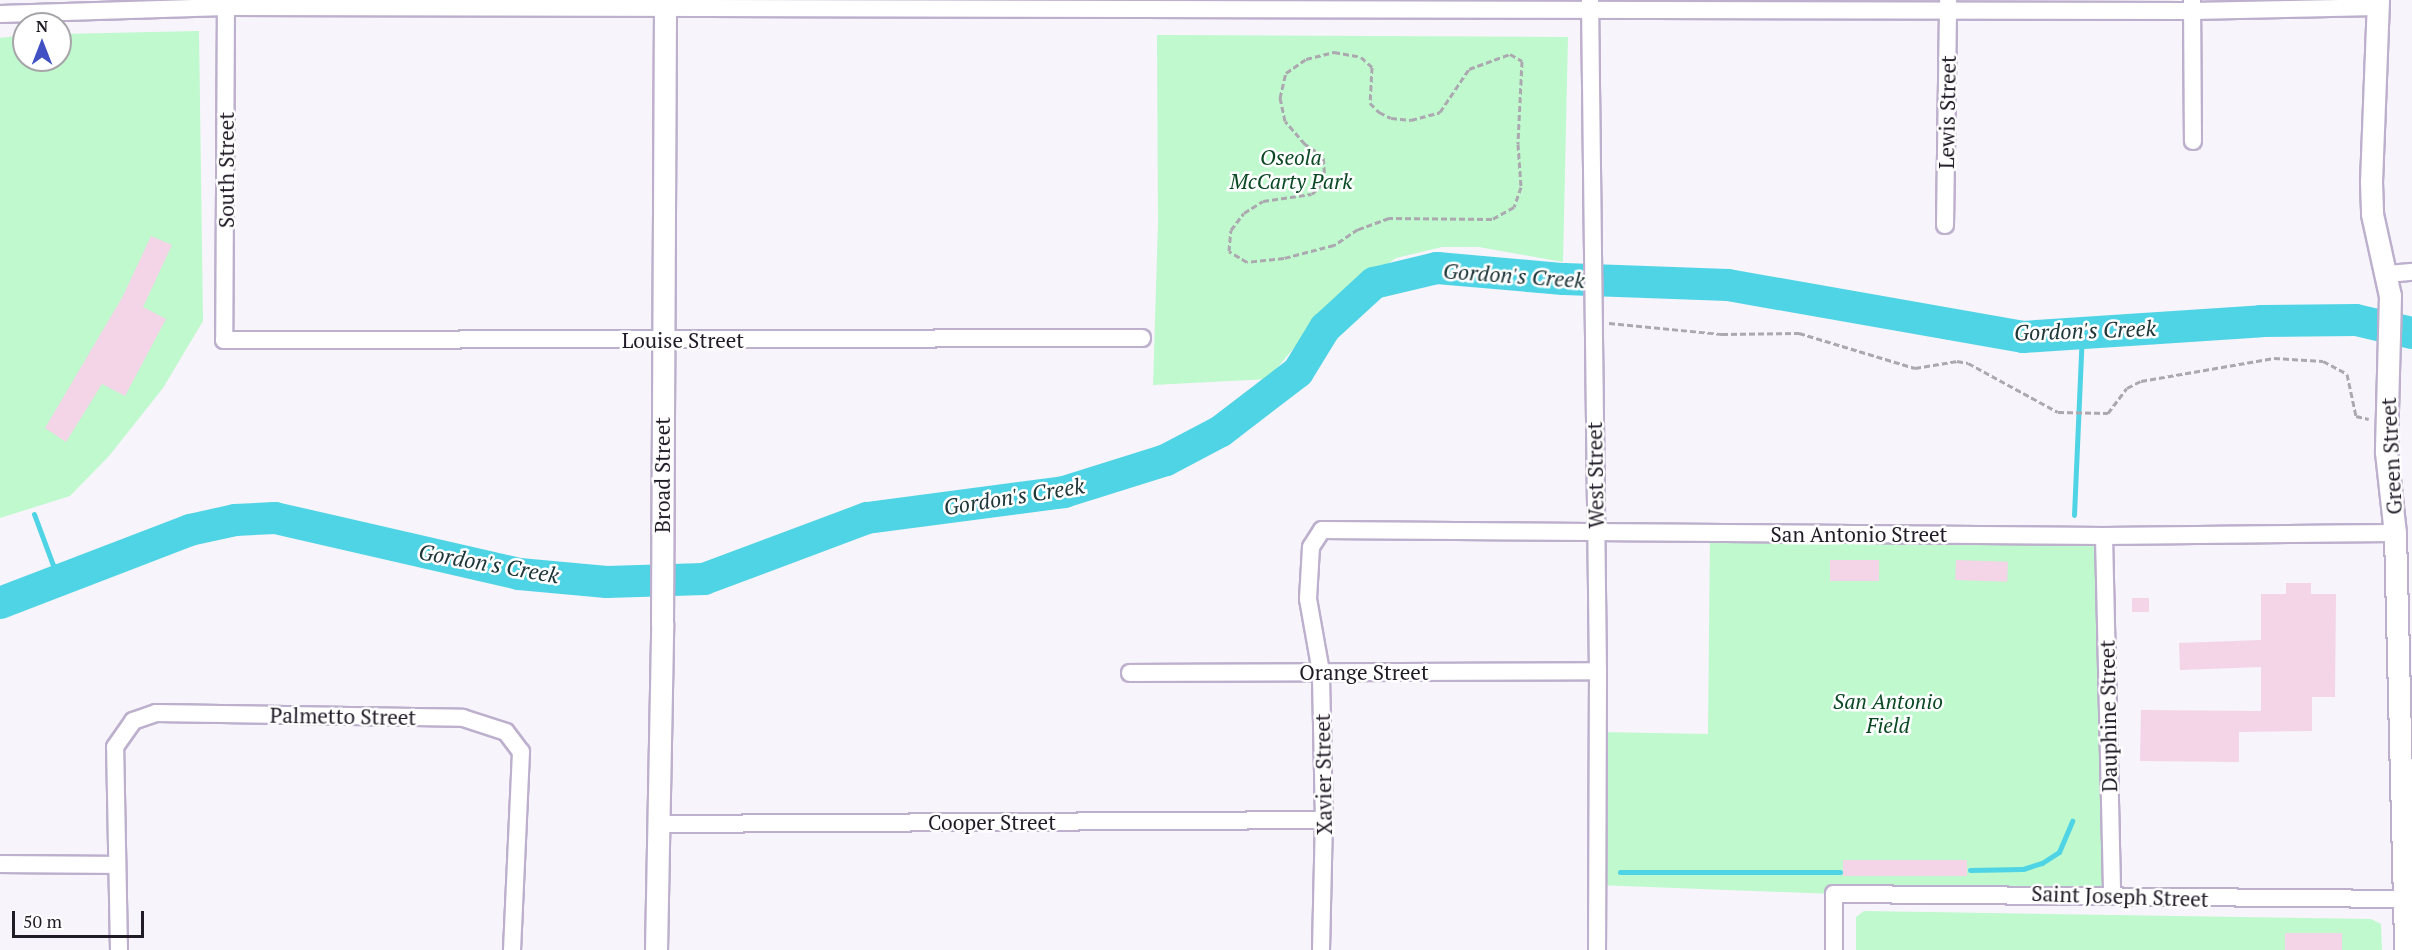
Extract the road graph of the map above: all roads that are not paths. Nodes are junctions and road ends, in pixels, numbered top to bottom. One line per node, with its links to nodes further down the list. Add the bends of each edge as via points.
1 (226, 3): 2 (street); 7 (street); 13 (street, South Street)
2 (665, 3): 4 (street); 14 (street, Broad Street)
3 (2377, 3): 6 (street); 11 (street, Green Street, via 2371,182 2373,214)
4 (1590, 4): 5 (street); 16 (street, West Street)
5 (1948, 5): 6 (street); 9 (street, Lewis Street)
6 (2192, 6): 8 (street)
7 (0, 14)
8 (2193, 141)
9 (1945, 225)
10 (2412, 272): 11 (street)
11 (2387, 274): 17 (street, Green Street, via 2390,296 2386,452)
12 (1142, 338): 14 (street, Louise Street)
13 (224, 340): 14 (street, Louise Street)
14 (663, 340): 24 (street, Broad Street)
15 (1322, 531): 16 (street, San Antonio Street); 21 (street, Xavier Street, via 1311,547 1308,599)
16 (1596, 531): 18 (street, San Antonio Street); 20 (street, West Street)
17 (2395, 532): 18 (street, San Antonio Street); 19 (street, Green Street)
18 (2104, 536): 27 (street, Dauphine Street)
19 (2406, 641): 28 (street, Green Street)
20 (1598, 671): 21 (street, Orange Street); 33 (street, West Street)
21 (1321, 672): 22 (street, Orange Street); 23 (street, Xavier Street)
22 (1130, 673)
23 (1324, 820): 24 (street, Cooper Street); 32 (street, Xavier Street)
24 (659, 824): 31 (street, Broad Street)
25 (0, 864): 26 (street)
26 (117, 865): 29 (street); 30 (street, Palmetto Street, via 115,747 133,722 156,713 463,718 506,732 520,752)
27 (2112, 896): 28 (street, Saint Joseph Street); 34 (street, Saint Joseph Street, via 1834,894)
28 (2406, 899): 35 (street, Green Street)
29 (119, 950)
30 (512, 950)
31 (656, 950)
32 (1322, 950)
33 (1597, 950)
34 (1834, 950)
35 (2405, 950)

